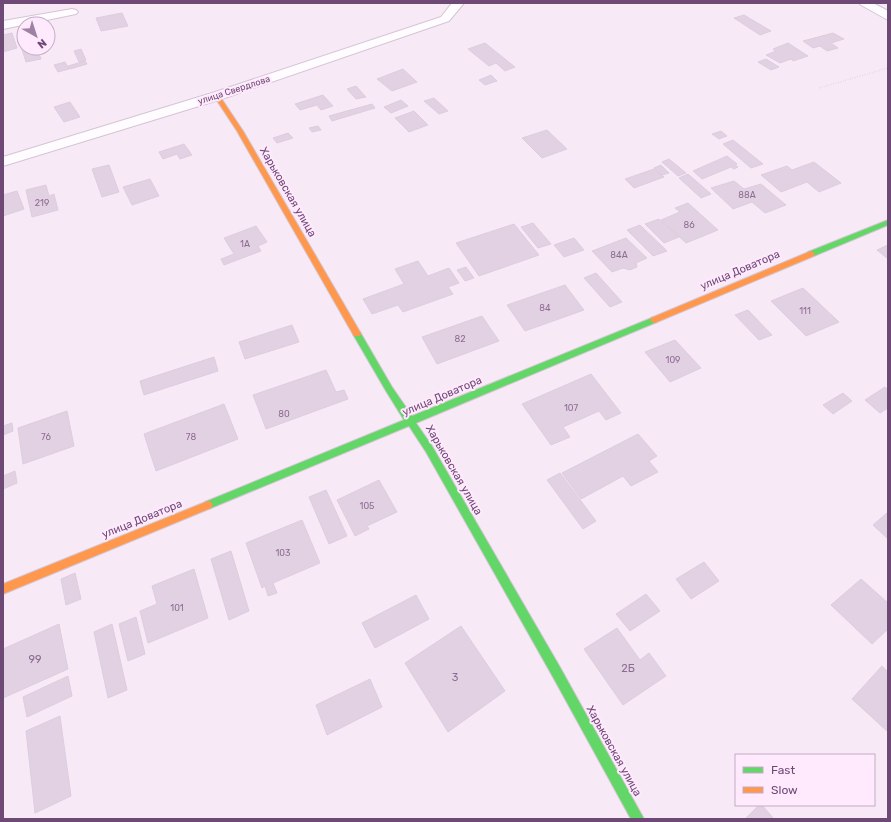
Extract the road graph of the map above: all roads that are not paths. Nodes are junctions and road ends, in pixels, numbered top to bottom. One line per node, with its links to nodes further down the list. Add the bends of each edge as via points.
1 (458, 3): 6 (street, улица Свердлова, via 445,19)
2 (865, 3): 4 (street)
3 (72, 12): 5 (street)
4 (888, 16)
5 (3, 26)
6 (217, 96): 7 (street, улица Свердлова); 9 (street, Харьковская улица, via 240,131 389,389)
7 (3, 162)
8 (888, 222): 9 (street, улица Доватора)
9 (411, 422): 10 (street, улица Доватора); 11 (street, Харьковская улица, via 429,449)
10 (3, 589)
11 (638, 819)

